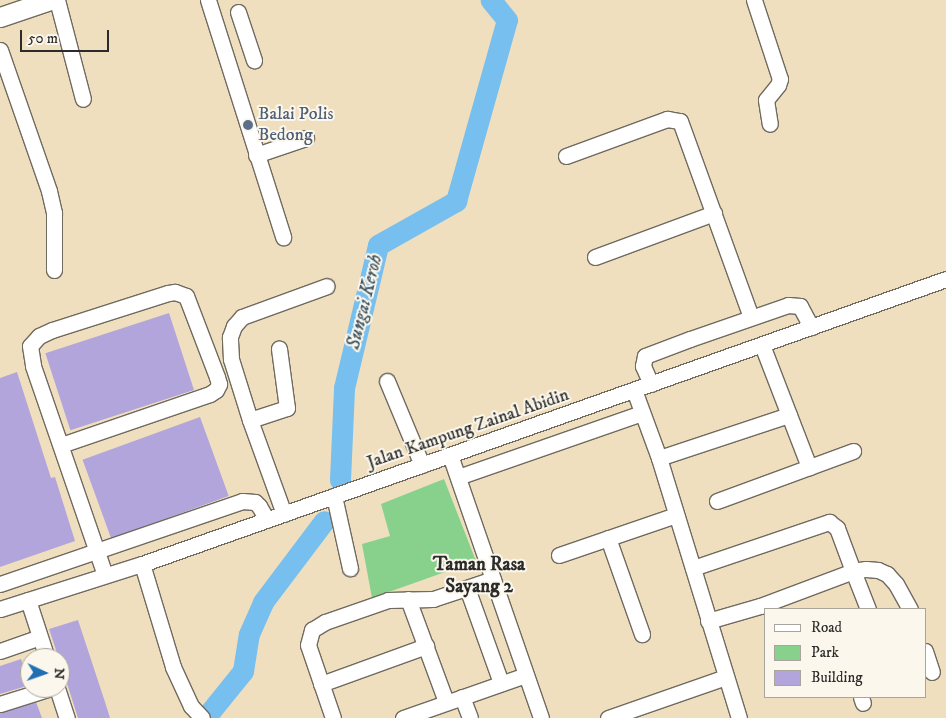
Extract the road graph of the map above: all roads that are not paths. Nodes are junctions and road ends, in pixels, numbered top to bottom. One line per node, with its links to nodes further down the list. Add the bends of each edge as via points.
1 (50, 0): 6 (main road)
2 (57, 0): 11 (street)
3 (208, 0): 8 (street)
4 (754, 0): 12 (street, via 780,79 766,100)
5 (238, 12): 7 (street)
6 (0, 17)
7 (246, 38): 8 (street); 10 (street)
8 (222, 46): 14 (street)
9 (0, 50): 19 (street, via 49,191 54,221)
10 (254, 60)
11 (83, 99)
12 (770, 124)
13 (306, 138): 14 (street)
14 (256, 155): 17 (street)
15 (566, 156): 16 (street, via 667,119 680,121)
16 (714, 214): 18 (street); 22 (street)
17 (283, 237)
18 (595, 256)
19 (54, 270)
20 (946, 280): 23 (street, Jalan Kampung Zainal Abidin)
21 (327, 286): 31 (street, via 242,317 234,326 230,337 231,359)
22 (751, 317): 23 (street, via 795,305 800,306); 27 (street, via 645,356 643,366)
23 (812, 327): 24 (street, Jalan Kampung Zainal Abidin)
24 (762, 345): 27 (street, Jalan Kampung Zainal Abidin); 30 (street)
25 (279, 349): 31 (street, via 287,408)
26 (387, 381): 36 (street)
27 (651, 384): 28 (street, Jalan Kampung Zainal Abidin)
28 (634, 390): 29 (street); 34 (street, Jalan Kampung Zainal Abidin)
29 (642, 413): 35 (street); 38 (street)
30 (789, 415): 35 (street); 37 (street)
31 (250, 420): 41 (street)
32 (61, 445): 32 (street, via 216,390 219,384 217,377 186,296 168,292 52,330 32,343 33,366); 45 (street)
33 (853, 451): 37 (street)
34 (450, 456): 36 (street, Jalan Kampung Zainal Abidin); 38 (street)
35 (659, 458): 42 (street)
36 (422, 465): 39 (street, Jalan Kampung Zainal Abidin)
37 (809, 467): 40 (street)
38 (458, 477): 52 (street)
39 (334, 496): 41 (street, Jalan Kampung Zainal Abidin); 48 (street)
40 (716, 501)
41 (284, 514): 43 (street, Jalan Kampung Zainal Abidin)
42 (676, 515): 44 (street); 49 (street)
43 (267, 520): 45 (street, via 255,502 242,501); 47 (street, Jalan Kampung Zainal Abidin)
44 (608, 538): 46 (street); 61 (street)
45 (96, 551): 51 (street); 53 (street)
46 (559, 555)
47 (142, 564): 51 (street, Jalan Kampung Zainal Abidin); 77 (street, via 173,667 191,706)
48 (350, 568)
49 (694, 568): 50 (street, via 829,522 836,528); 60 (street)
50 (853, 571): 57 (street); 58 (street, via 878,570 887,574); 60 (street, via 760,606)
51 (105, 575): 56 (street, Jalan Kampung Zainal Abidin)
52 (493, 580): 54 (street); 68 (street)
53 (0, 584)
54 (467, 588): 55 (street, via 433,600); 70 (street)
55 (408, 599): 63 (street); 71 (street, via 388,600 325,622 312,630 308,645)
56 (28, 600): 59 (street, Jalan Kampung Zainal Abidin); 62 (street)
57 (868, 608)
58 (909, 608)
59 (0, 609)
60 (708, 621): 69 (street)
61 (642, 634)
62 (40, 637): 64 (street); 65 (street)
63 (426, 646): 71 (street); 75 (street)
64 (44, 648)
65 (0, 651)
66 (926, 654): 67 (street)
67 (932, 672)
68 (526, 675): 70 (street); 82 (street)
69 (726, 677): 83 (street); 84 (street)
70 (501, 683): 72 (street)
71 (321, 684): 79 (street)
72 (462, 697): 75 (street); 81 (street)
73 (20, 698): 76 (street)
74 (60, 698): 78 (street)
75 (446, 702): 80 (street)
76 (0, 704)
77 (200, 717)
78 (67, 718)
79 (333, 718)
80 (405, 718)
81 (470, 718)
82 (541, 718)
83 (608, 718)
84 (739, 718)

